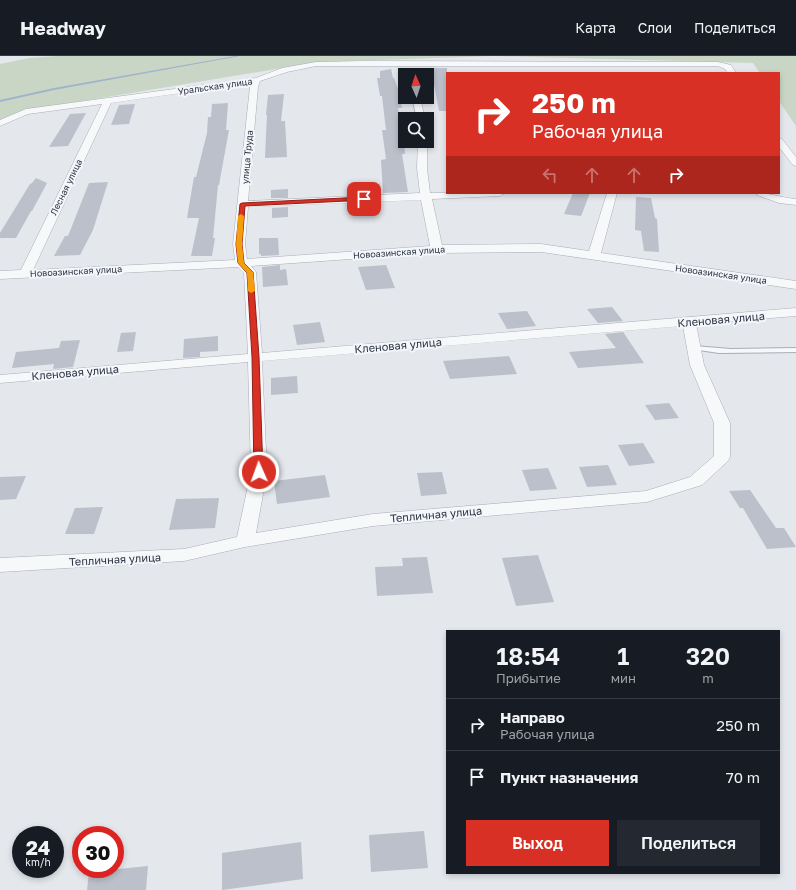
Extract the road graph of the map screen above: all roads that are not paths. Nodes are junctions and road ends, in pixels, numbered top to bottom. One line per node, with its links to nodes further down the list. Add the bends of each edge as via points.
1 (568, 65): 2 (street); 3 (street, Уральская улица, via 718,64 728,67); 4 (street, Уральская улица, via 512,62 410,66 316,64 285,70)
2 (571, 72)
3 (731, 72)
4 (257, 80): 5 (street, Уральская улица); 15 (street, улица Труда, via 254,87)
5 (108, 101): 6 (street, Уральская улица, via 26,112); 19 (street, Лесная улица)
6 (0, 123)
7 (780, 142): 9 (street)
8 (422, 148): 13 (street, via 420,161)
9 (796, 163)
10 (475, 194): 13 (street)
11 (612, 194): 17 (street)
12 (765, 194): 14 (street, via 783,201)
13 (426, 196): 15 (street); 16 (street)
14 (796, 202)
15 (242, 204): 18 (street, улица Труда, via 239,244)
16 (437, 249): 17 (street, Новоазинская улица, via 541,248); 18 (street, Новоазинская улица)
17 (594, 255): 21 (street, Новоазинская улица)
18 (241, 263): 19 (street, Новоазинская улица); 26 (street, улица Труда, via 250,272)
19 (25, 274): 20 (street, Новоазинская улица)
20 (0, 275)
21 (796, 285)
22 (796, 312): 23 (street, Кленовая улица)
23 (689, 322): 24 (street, Тепличная улица); 26 (street, Кленовая улица)
24 (694, 348): 25 (lane, via 712,351); 29 (street, Тепличная улица, via 697,365 722,423 722,457 696,481 647,496 373,520)
25 (794, 350): 27 (lane)
26 (256, 357): 28 (street, Кленовая улица); 29 (street, улица Труда, via 259,472)
27 (796, 357)
28 (0, 379)
29 (245, 541): 30 (street, Тепличная улица, via 184,555)
30 (0, 565)

